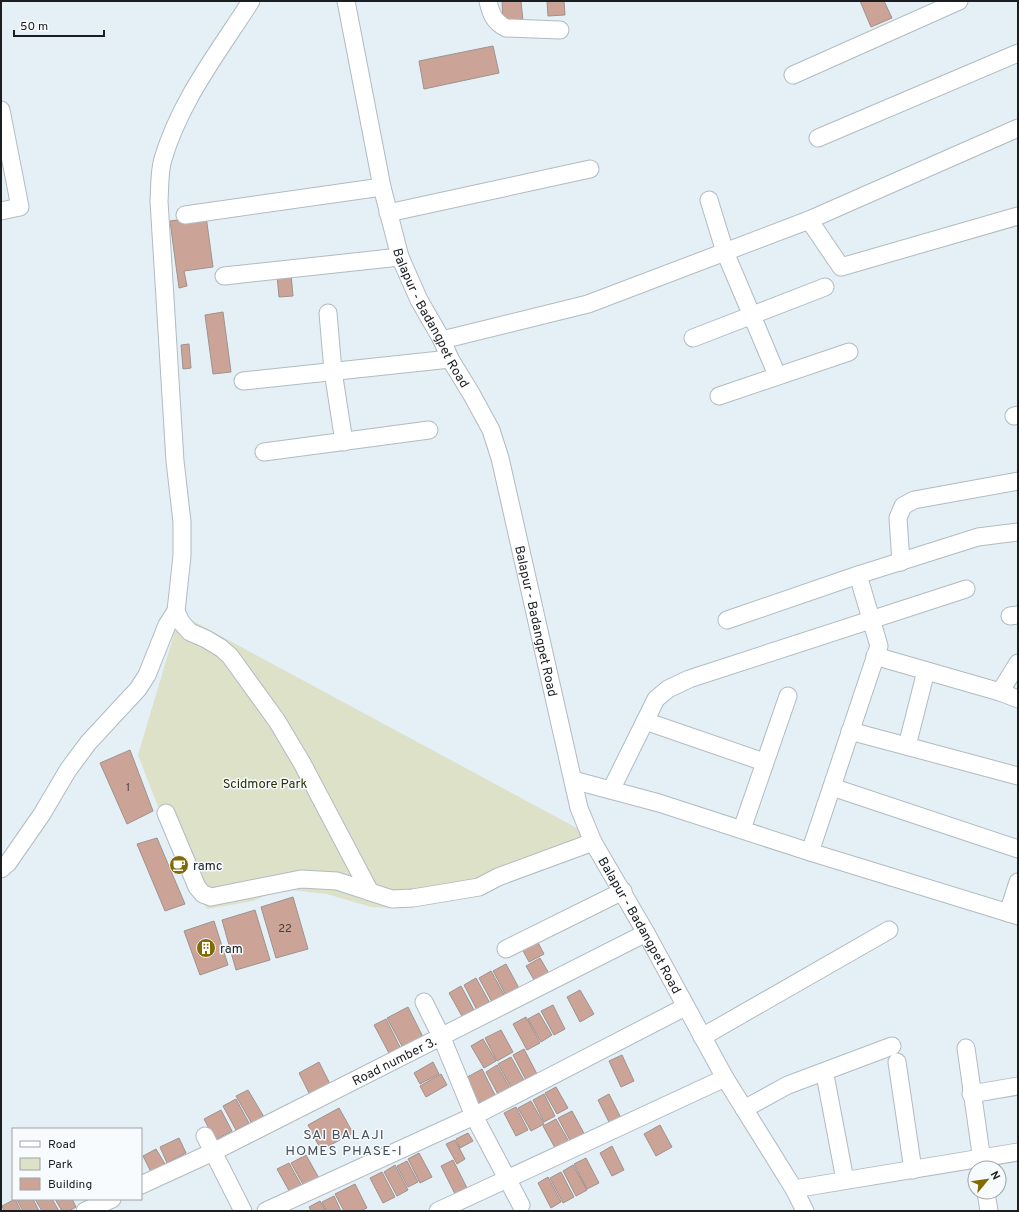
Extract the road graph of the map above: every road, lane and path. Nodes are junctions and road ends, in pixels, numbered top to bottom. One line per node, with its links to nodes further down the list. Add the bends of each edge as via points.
1 (252, 1): 41 (street, via 206,71 177,122 163,160 159,201 175,461 182,522 182,556)
2 (346, 1): 12 (street, Balapur - Badangpet Road)
3 (488, 1): 5 (street, via 493,17 498,24 506,28)
4 (959, 1): 7 (street)
5 (560, 30)
6 (1018, 53): 10 (street)
7 (793, 75)
8 (1, 110): 14 (street, via 20,207)
9 (1018, 128): 18 (street)
10 (818, 138)
11 (590, 169): 15 (street)
12 (382, 187): 15 (street, Balapur - Badangpet Road); 16 (street)
13 (708, 200): 19 (street)
14 (1, 210)
15 (388, 213): 20 (street, Balapur - Badangpet Road)
16 (185, 215)
17 (1018, 216): 18 (street, via 841,267)
18 (809, 220): 19 (street)
19 (725, 252): 24 (street); 26 (street, via 588,304)
20 (400, 257): 21 (street); 26 (street, Balapur - Badangpet Road, via 419,300)
21 (224, 276)
22 (825, 288): 24 (street)
23 (328, 313): 29 (street)
24 (751, 315): 25 (street); 30 (street)
25 (693, 338)
26 (442, 340): 28 (street, Balapur - Badangpet Road)
27 (849, 352): 30 (street)
28 (450, 359): 29 (street); 55 (street, Balapur - Badangpet Road, via 491,430 500,458)
29 (333, 371): 31 (street); 34 (street)
30 (777, 375): 32 (street)
31 (243, 381)
32 (719, 396)
33 (429, 430): 34 (street)
34 (344, 442): 35 (street)
35 (264, 452)
36 (1018, 481): 38 (street, via 914,500 903,506 898,518)
37 (1018, 532): 38 (street, via 978,537)
38 (901, 562): 39 (street)
39 (858, 575): 42 (street); 43 (street)
40 (966, 589): 42 (street)
41 (176, 608): 63 (street, via 147,675 138,689 80,754 42,814 8,863); 65 (street, via 181,622 190,632 206,639 230,656 277,721)
42 (872, 619): 44 (street, via 879,646); 50 (street, via 689,679 668,689 656,699)
43 (727, 620)
44 (875, 656): 46 (street); 51 (street)
45 (1018, 663): 47 (street)
46 (926, 671): 47 (street); 52 (street)
47 (1000, 692): 49 (street)
48 (788, 696): 53 (street)
49 (1018, 699)
50 (645, 720): 53 (street); 57 (street)
51 (850, 731): 52 (street); 56 (street)
52 (907, 746): 54 (street)
53 (764, 762): 59 (street)
54 (1018, 776)
55 (573, 780): 57 (street); 60 (street, Balapur - Badangpet Road, via 579,808)
56 (832, 787): 61 (street); 62 (street)
57 (611, 790): 59 (street)
58 (166, 813): 65 (street, via 203,894 211,897 301,879 337,882)
59 (742, 829): 62 (street)
60 (593, 842): 65 (street, via 498,877 479,887 392,899); 66 (street, Balapur - Badangpet Road)
61 (1018, 849)
62 (810, 852): 67 (street)
63 (1, 869)
64 (1018, 882): 67 (street)
65 (370, 892)
66 (623, 892): 69 (street, Balapur - Badangpet Road); 70 (street)
67 (1013, 915)
68 (889, 930): 73 (street)
69 (646, 933): 72 (street, Balapur - Badangpet Road); 74 (street, Road number 3.)
70 (506, 949)
71 (424, 1002): 74 (street)
72 (685, 1007): 73 (street, Balapur - Badangpet Road); 83 (street)
73 (702, 1037): 78 (street, Balapur - Badangpet Road)
74 (442, 1038): 83 (street); 85 (street, Road number 3.)
75 (892, 1046): 82 (street, via 788,1085)
76 (966, 1048): 81 (street)
77 (898, 1062): 90 (street)
78 (725, 1078): 82 (street, Balapur - Badangpet Road); 91 (street)
79 (826, 1080): 92 (street)
80 (1018, 1086): 81 (street)
81 (971, 1094): 87 (street)
82 (744, 1109): 94 (street, Balapur - Badangpet Road)
83 (474, 1116): 91 (street); 101 (street)
84 (205, 1136): 85 (street)
85 (213, 1152): 93 (street, Road number 3.); 100 (street)
86 (1018, 1152): 88 (street)
87 (982, 1160)
88 (992, 1160)
89 (967, 1165): 90 (street)
90 (913, 1170): 92 (street)
91 (508, 1179): 97 (street); 102 (street)
92 (845, 1180): 94 (street)
93 (142, 1186)
94 (794, 1189): 98 (street, Balapur - Badangpet Road)
95 (110, 1200): 99 (street)
96 (987, 1200): 103 (street)
97 (521, 1204)
98 (801, 1209)
99 (86, 1211)
100 (243, 1211)
101 (266, 1211)
102 (438, 1211)
103 (989, 1211)

